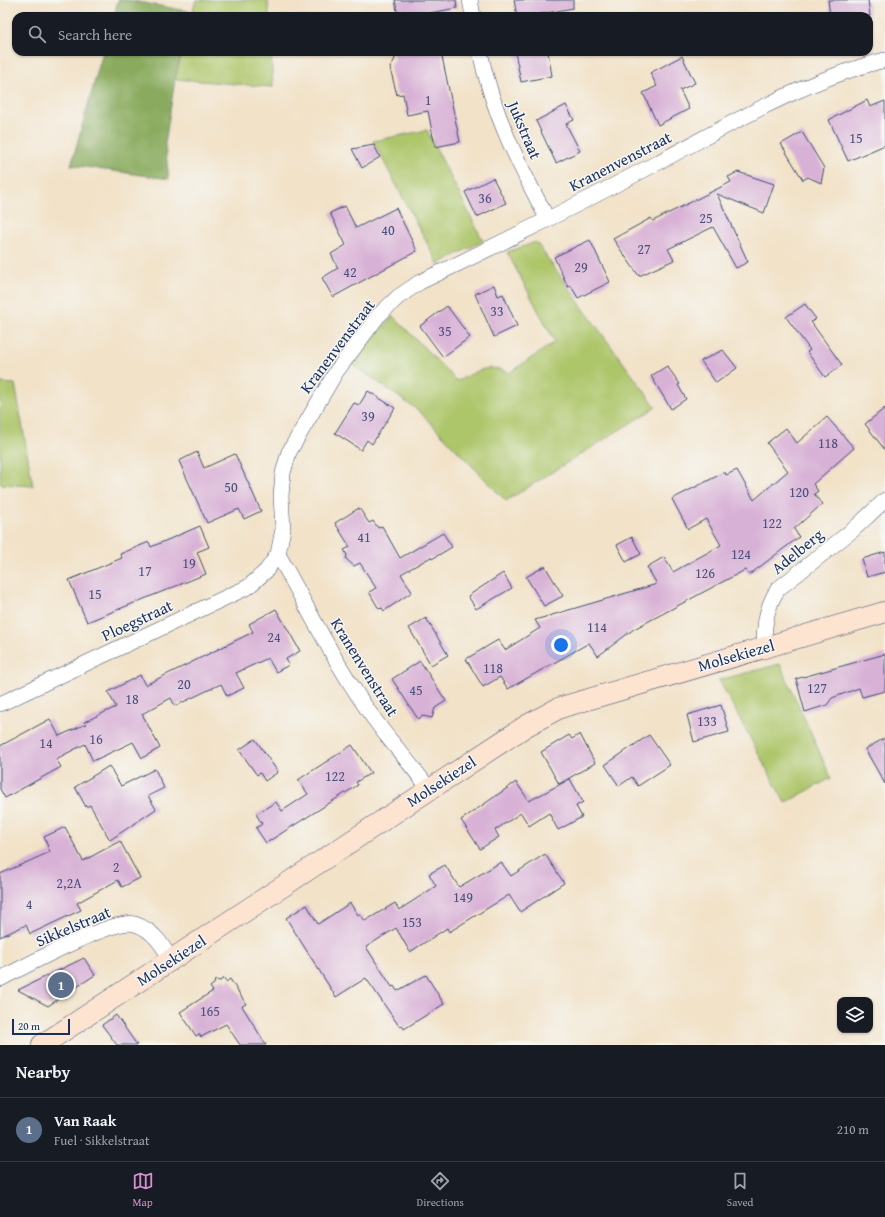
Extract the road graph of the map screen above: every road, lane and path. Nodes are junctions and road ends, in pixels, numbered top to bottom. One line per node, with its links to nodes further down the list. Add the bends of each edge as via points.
1 (470, 0): 2 (street)
2 (472, 12)
3 (481, 56): 5 (street, Jukstraat, via 503,130)
4 (885, 60): 5 (street, Kranenvenstraat, via 828,77 751,113)
5 (547, 218): 7 (street, Kranenvenstraat, via 420,282 398,297 378,316 336,372 289,452 283,473 283,529)
6 (885, 500): 9 (street, Adelberg, via 854,529 778,589 768,607)
7 (278, 554): 10 (street, Ploegstraat, via 266,571 248,587); 11 (street, Kranenvenstraat, via 347,678 380,727 408,759)
8 (885, 612): 9 (main road, Molsekiezel)
9 (764, 647): 11 (main road, Molsekiezel, via 559,708 526,726)
10 (0, 704)
11 (429, 789): 12 (main road, Molsekiezel)
12 (171, 960): 13 (street, Sikkelstraat, via 150,931 133,924 122,925 96,933); 14 (main road, Molsekiezel)
13 (0, 979)
14 (42, 1045)

